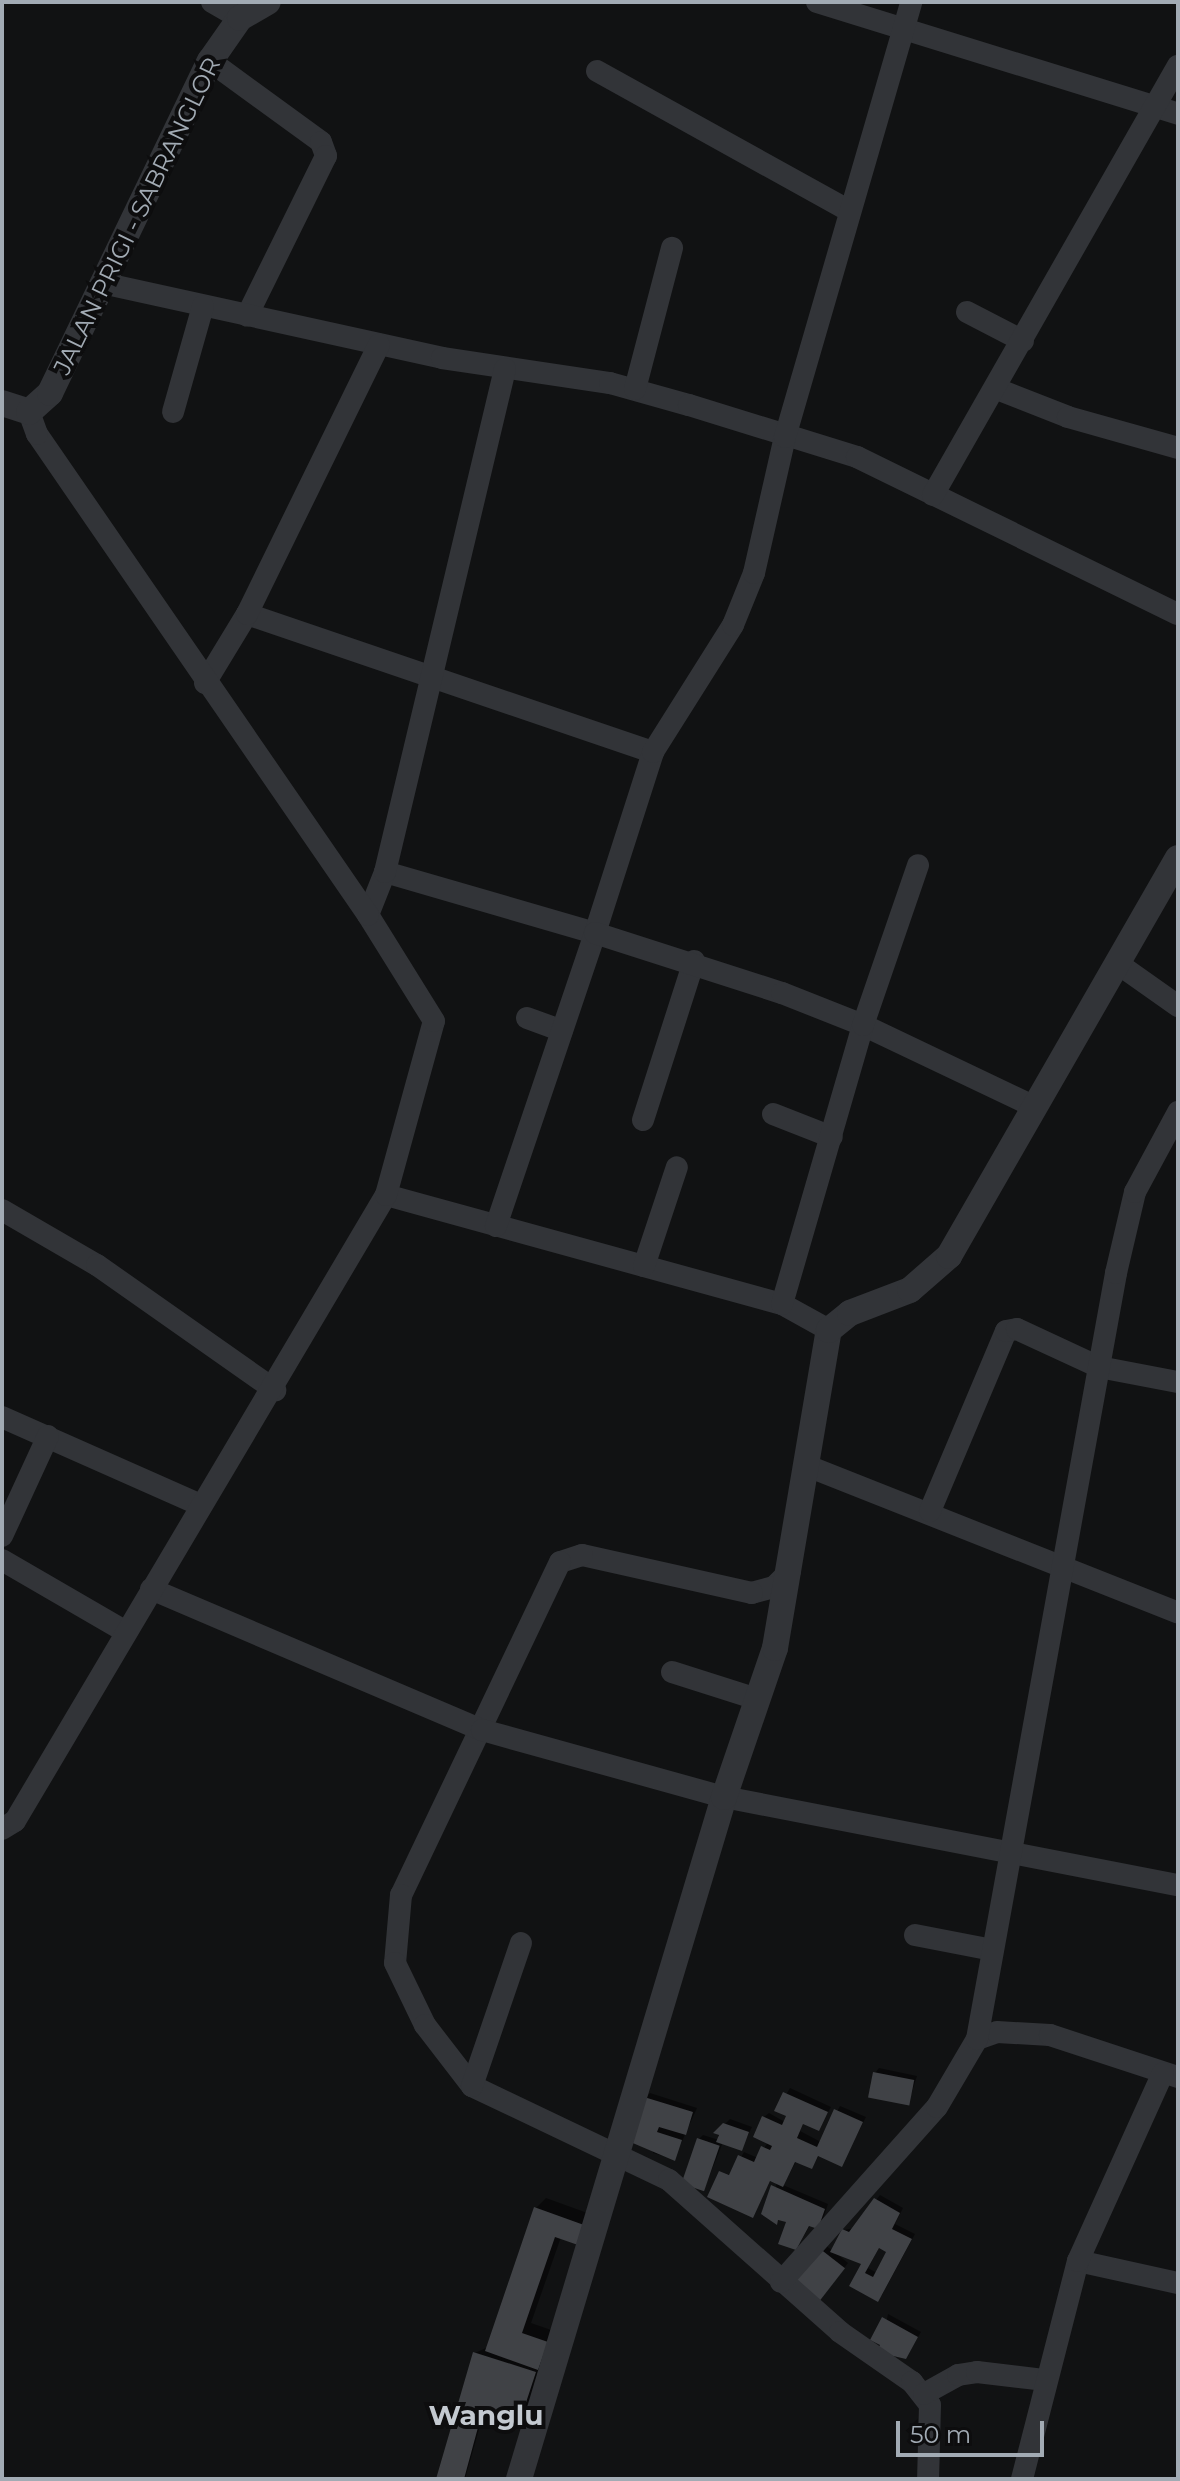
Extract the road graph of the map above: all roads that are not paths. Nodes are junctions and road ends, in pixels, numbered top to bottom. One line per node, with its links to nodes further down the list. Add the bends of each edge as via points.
1 (212, 2): 5 (street)
2 (268, 2): 5 (street, JALAN PRIGI - SABRANGLOR)
3 (817, 2): 6 (street)
4 (911, 2): 6 (street)
5 (240, 18): 7 (street, JALAN PRIGI - SABRANGLOR)
6 (904, 28): 10 (street); 12 (street)
7 (210, 61): 14 (street, JALAN PRIGI - SABRANGLOR); 17 (street, via 321,142 326,156)
8 (1178, 66): 10 (street)
9 (597, 71): 12 (street)
10 (1155, 107): 11 (street); 18 (street)
11 (1178, 114)
12 (850, 211): 26 (street)
13 (672, 248): 21 (street)
14 (102, 283): 15 (street); 24 (street, JALAN PRIGI - SABRANGLOR, via 56,384)
15 (203, 306): 17 (street); 25 (street)
16 (967, 312): 18 (street)
17 (247, 316): 19 (street)
18 (1023, 341): 22 (street)
19 (379, 345): 20 (street); 29 (street)
20 (505, 369): 21 (street); 31 (street)
21 (635, 389): 26 (street)
22 (997, 389): 27 (street, via 1068,417); 28 (street)
23 (2, 403): 24 (street)
24 (29, 412): 32 (street, via 37,434)
25 (173, 412)
26 (785, 437): 28 (street, via 857,457); 33 (street, via 754,573 733,625)
27 (1178, 448)
28 (933, 495): 30 (street)
29 (247, 614): 31 (street); 32 (street)
30 (1178, 614)
31 (433, 675): 33 (street); 36 (street)
32 (205, 683): 37 (street)
33 (653, 752): 38 (street)
34 (918, 865): 43 (street)
35 (1175, 870): 39 (street)
36 (385, 872): 37 (street); 38 (street)
37 (368, 915): 51 (street, via 434,1021)
38 (595, 933): 40 (street); 44 (street)
39 (1123, 953): 41 (street); 45 (street)
40 (694, 961): 43 (street); 48 (street)
41 (1178, 1006)
42 (527, 1018): 44 (street)
43 (863, 1025): 45 (street); 49 (street)
44 (562, 1031): 53 (street)
45 (1035, 1107): 56 (street, via 1003,1169 941,1264 910,1290 850,1313)
46 (1178, 1112): 57 (street, via 1135,1192)
47 (773, 1114): 49 (street)
48 (643, 1120)
49 (832, 1137): 55 (street)
50 (677, 1167): 54 (street)
51 (386, 1195): 53 (street); 59 (street)
52 (2, 1210): 59 (street, via 87,1258)
53 (496, 1226): 54 (street)
54 (644, 1266): 55 (street)
55 (782, 1304): 56 (street)
56 (829, 1330): 62 (street)
57 (1099, 1367): 58 (street); 64 (street, via 1017,1329 1001,1335); 67 (street)
58 (1178, 1382)
59 (275, 1390): 63 (street)
60 (2, 1417): 61 (street)
61 (48, 1436): 63 (street); 65 (street)
62 (805, 1465): 64 (street); 68 (street)
63 (201, 1505): 69 (street)
64 (930, 1511): 67 (street)
65 (2, 1536)
66 (2, 1560): 71 (street)
67 (1065, 1568): 70 (street); 77 (street)
68 (790, 1571): 73 (street, via 775,1648); 74 (street, via 774,1587 752,1593 582,1555 560,1562)
69 (151, 1589): 71 (street); 74 (street)
70 (1178, 1613)
71 (126, 1632): 76 (street, via 15,1821)
72 (672, 1672): 73 (street)
73 (757, 1699): 75 (street)
74 (482, 1730): 75 (street); 84 (street, via 401,1895 394,1954 397,1974 425,2025)
75 (724, 1797): 77 (street); 85 (street)
76 (2, 1829)
77 (1014, 1851): 78 (street); 81 (street)
78 (1178, 1885)
79 (915, 1935): 81 (street)
80 (521, 1943): 84 (street)
81 (993, 1950): 82 (street)
82 (977, 2039): 83 (street, via 997,2032 1050,2035); 87 (street, via 937,2107)
83 (1170, 2075): 86 (street)
84 (472, 2086): 85 (street)
85 (616, 2157): 87 (street, via 689,2194); 91 (street)
86 (1078, 2261): 88 (street); 89 (street)
87 (781, 2282): 90 (street)
88 (1178, 2283)
89 (1044, 2380): 90 (street, via 977,2372 950,2378); 93 (street)
90 (924, 2394): 92 (street, via 932,2421)
91 (519, 2479)
92 (928, 2479)
93 (1022, 2479)

